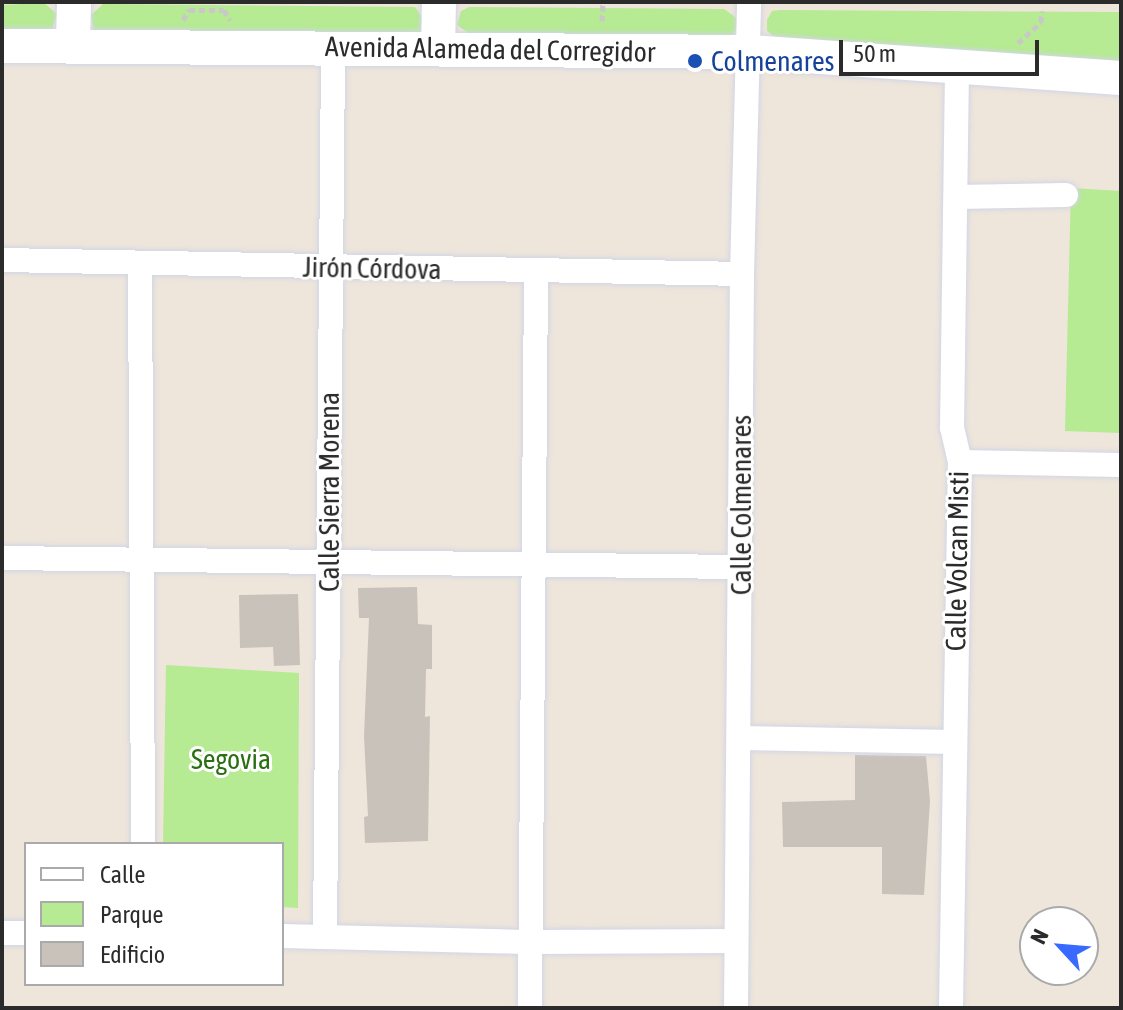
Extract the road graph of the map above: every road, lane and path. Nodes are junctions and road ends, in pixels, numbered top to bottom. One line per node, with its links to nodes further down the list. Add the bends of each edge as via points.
1 (74, 2): 5 (main road)
2 (439, 2): 8 (main road)
3 (749, 2): 10 (street, Calle Colmenares)
4 (1042, 11): 9 (path, via 1041,22)
5 (73, 45): 6 (main road, Avenida Alameda del Corregidor); 7 (main road, Avenida Alameda del Corregidor)
6 (2, 46)
7 (333, 48): 8 (main road, Avenida Alameda del Corregidor); 17 (street, Calle Sierra Morena)
8 (438, 49): 10 (main road, Avenida Alameda del Corregidor)
9 (1011, 51)
10 (749, 52): 11 (main road, Avenida Alameda del Corregidor); 19 (street, Calle Colmenares)
11 (957, 66): 12 (main road, Avenida Alameda del Corregidor); 14 (street, Calle Volcan Misti)
12 (1121, 78)
13 (1066, 195): 14 (street)
14 (956, 197): 20 (street, Calle Volcan Misti, via 952,428)
15 (2, 260): 16 (street, Jirón Córdova)
16 (140, 263): 17 (street, Jirón Córdova); 23 (street)
17 (330, 267): 18 (street, Jirón Córdova); 24 (street, Calle Sierra Morena)
18 (536, 271): 19 (street, Jirón Córdova); 25 (street)
19 (742, 274): 26 (street, Calle Colmenares)
20 (960, 462): 21 (street); 28 (street, Calle Volcan Misti)
21 (1121, 465)
22 (2, 558): 23 (street)
23 (142, 559): 24 (street); 29 (street)
24 (328, 563): 25 (street); 33 (street, Calle Sierra Morena)
25 (533, 566): 26 (street); 35 (street)
26 (740, 567): 27 (street, Calle Colmenares)
27 (741, 738): 28 (street); 34 (street, Calle Colmenares)
28 (954, 742): 38 (street, Calle Volcan Misti)
29 (143, 842)
30 (2, 933): 31 (street)
31 (24, 933)
32 (284, 936): 33 (street)
33 (325, 937): 35 (street)
34 (736, 941): 35 (street); 37 (street, Calle Colmenares)
35 (533, 942): 36 (street)
36 (530, 1008)
37 (736, 1008)
38 (951, 1008)

